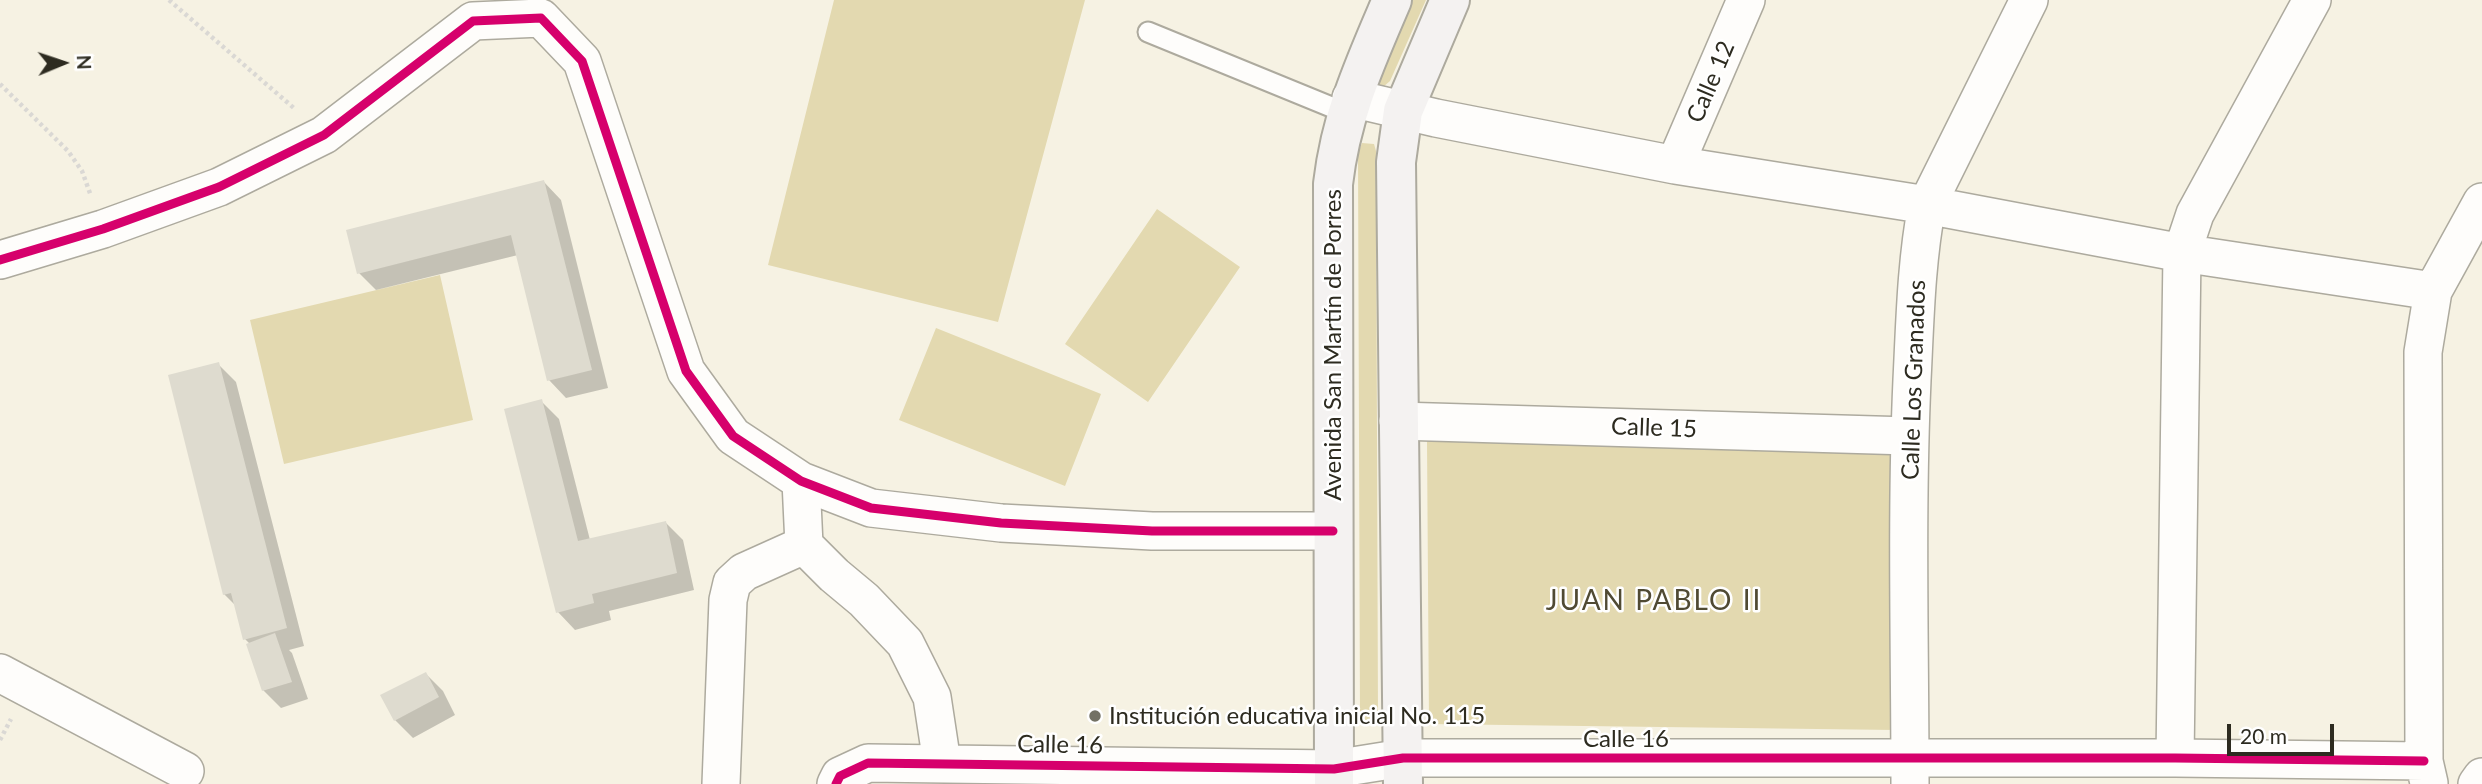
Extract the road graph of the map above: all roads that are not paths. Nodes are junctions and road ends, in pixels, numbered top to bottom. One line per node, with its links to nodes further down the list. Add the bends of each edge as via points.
1 (1392, 0): 7 (main road, Avenida San Martín de Porres)
2 (1450, 0): 8 (main road)
3 (1746, 0): 9 (street, Calle 12)
4 (2029, 0): 11 (street, Calle Los Granados)
5 (2312, 0): 12 (street, via 2195,214)
6 (1148, 32): 7 (lane)
7 (1348, 105): 8 (street); 18 (main road, Avenida San Martín de Porres, via 1333,184)
8 (1403, 111): 9 (street); 15 (main road, via 1396,162)
9 (1675, 165): 11 (street)
10 (2482, 202): 14 (street)
11 (1927, 205): 12 (street); 16 (street, Calle Los Granados, via 1917,273)
12 (2182, 253): 14 (street); 21 (street)
13 (0, 260): 17 (street, via 219,187 324,135 473,20 541,18 582,61 686,371 733,436)
14 (2433, 291): 26 (street, via 2423,352)
15 (1398, 421): 16 (street, Calle 15); 24 (main road)
16 (1909, 436): 25 (street, Calle Los Granados)
17 (801, 481): 18 (street, via 871,508 1001,523 1152,531); 19 (street)
18 (1333, 531): 27 (main road, Avenida San Martín de Porres)
19 (804, 545): 22 (street, via 905,642 932,697); 29 (street, via 744,572 732,583)
20 (0, 673): 23 (street)
21 (2175, 758): 25 (street, Calle 16); 26 (street, Calle 16)
22 (942, 762): 27 (street, Calle 16); 30 (street, Calle 16, via 868,763 840,776)
23 (185, 771)
24 (1403, 771): 25 (street, Calle 16); 27 (street, Calle 16)
25 (1910, 771)
26 (2427, 773)
27 (1334, 777)
28 (2482, 777): 31 (street)
29 (721, 784)
30 (836, 784)
31 (2477, 784)

